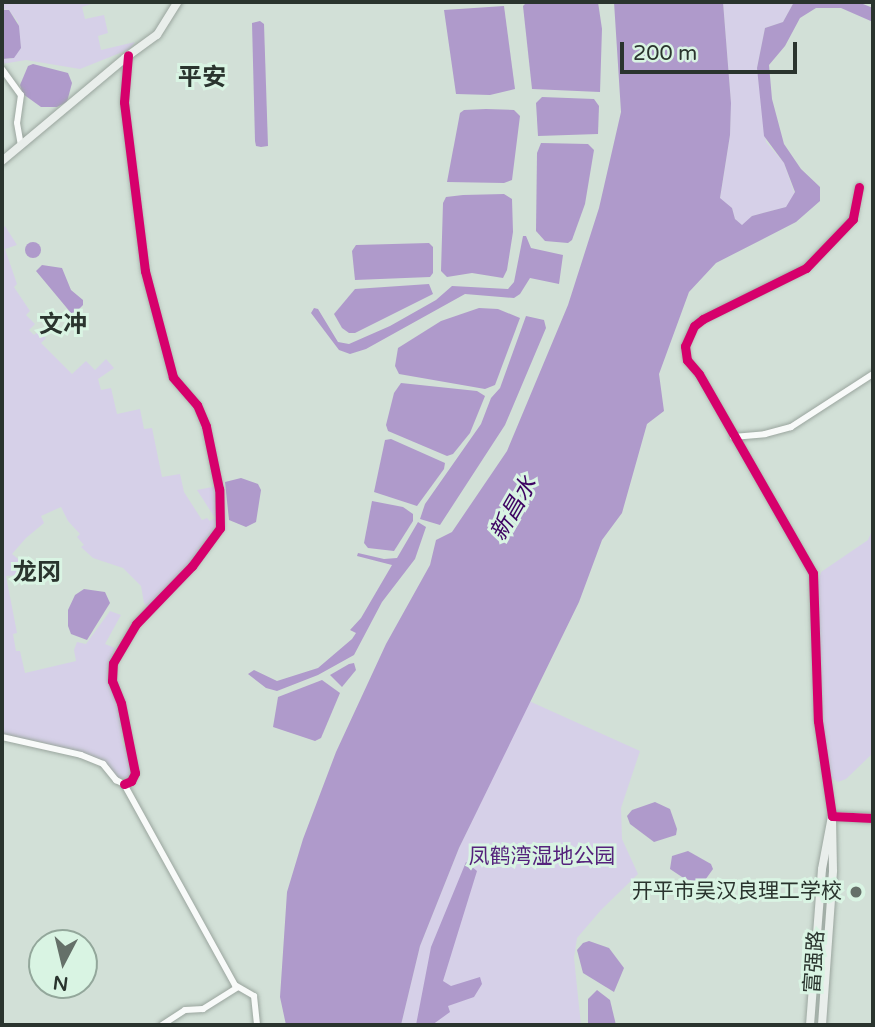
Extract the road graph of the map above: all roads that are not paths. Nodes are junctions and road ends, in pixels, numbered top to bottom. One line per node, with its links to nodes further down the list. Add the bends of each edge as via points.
1 (178, 2): 2 (main road, via 160,32)
2 (128, 55): 4 (main road); 10 (street, via 124,102 145,271 173,377 197,405 206,426 219,489 220,528 192,566 136,624 113,663 112,681 135,773 131,782)
3 (2, 69): 4 (street, via 21,95 17,123)
4 (21, 146): 5 (main road)
5 (2, 161)
6 (859, 187): 8 (street, via 853,219 804,270 703,319 688,336 687,360)
7 (873, 374): 8 (street, via 791,427)
8 (733, 437): 11 (street, via 813,573 818,721)
9 (2, 737): 10 (street, via 51,746 103,764)
10 (124, 784): 13 (street)
11 (832, 816): 12 (main road); 16 (main road, 富强路, via 822,869); 17 (main road, 富强路, via 833,870)
12 (873, 818)
13 (237, 988): 14 (street, via 203,1009 186,1010); 15 (street, via 254,996)
14 (162, 1025)
15 (257, 1025)
16 (810, 1025)
17 (822, 1025)

